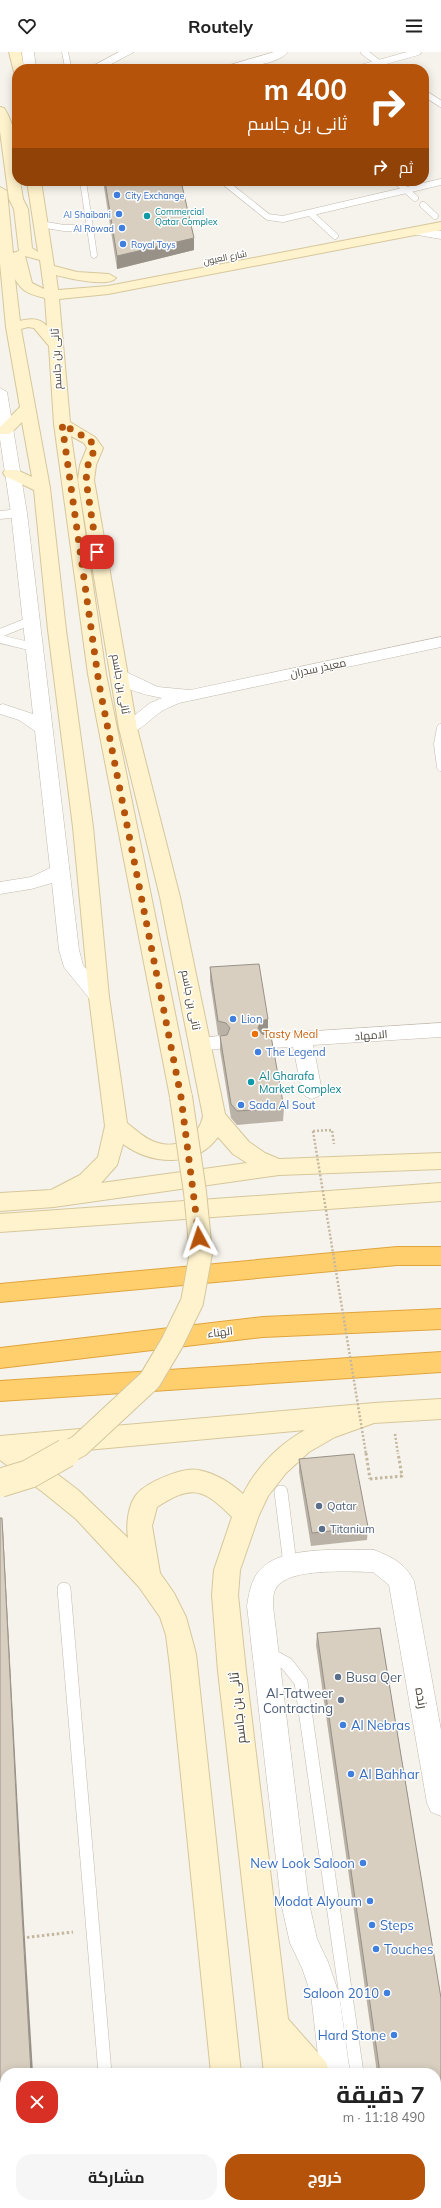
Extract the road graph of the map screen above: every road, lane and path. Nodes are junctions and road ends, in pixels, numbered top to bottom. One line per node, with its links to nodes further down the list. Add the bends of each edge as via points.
1 (15, 52): 9 (main road)
2 (28, 52): 10 (street)
3 (65, 52): 11 (lane)
4 (128, 52): 12 (street)
5 (282, 52): 13 (street)
6 (364, 52): 8 (lane)
7 (418, 52): 8 (lane)
8 (378, 63): 14 (lane)
9 (17, 64)
10 (29, 64)
11 (67, 64)
12 (103, 64)
13 (246, 64)
14 (374, 64)
15 (429, 96): 16 (lane)
16 (441, 104)
17 (0, 111): 26 (main road, via 7,136)
18 (441, 182): 19 (lane)
19 (429, 185)
20 (35, 186): 31 (main road, ثانى بن جاسم)
21 (84, 186): 32 (lane)
22 (229, 186): 29 (lane, via 268,217 283,219)
23 (402, 186): 25 (lane)
24 (426, 186): 25 (lane)
25 (407, 191): 27 (lane); 29 (lane)
26 (8, 195): 37 (main road, via 20,209 25,250); 39 (main road, via 13,211 21,274 23,282); 41 (main road)
27 (416, 198)
28 (422, 205): 30 (lane)
29 (310, 214): 35 (lane)
30 (439, 219): 33 (main road, شارع العيون); 35 (main road, شارع العيون)
31 (40, 224): 32 (lane, via 64,228); 37 (main road, ثانى بن جاسم)
32 (90, 228): 36 (lane)
33 (417, 231): 34 (street); 38 (main road, شارع العيون)
34 (441, 235)
35 (335, 236): 38 (main road, شارع العيون)
36 (94, 255)
37 (46, 263): 38 (main road, via 76,276); 40 (main road, ثانى بن جاسم)
38 (109, 284): 40 (main road, شارع العيون); 45 (main road, via 82,297 64,310 64,376)
39 (30, 289): 40 (main road); 41 (main road)
40 (51, 290): 43 (main road, ثانى بن جاسم)
41 (11, 300): 42 (main road)
42 (14, 327): 43 (main road, via 27,323 38,324); 46 (main road)
43 (56, 346): 45 (main road, ثانى بن جاسم)
44 (0, 392): 48 (street)
45 (59, 398): 47 (main road, ثانى بن جاسم)
46 (28, 407): 48 (main road); 50 (main road)
47 (62, 424): 58 (main road, ثانى بن جاسم, via 90,440 95,448 88,465 86,480); 97 (main road, bridge, via 101,694 181,1097 201,1253 192,1302 150,1380 78,1446 29,1474)
48 (2, 431): 49 (street)
49 (11, 473): 50 (main road); 51 (street)
50 (42, 488): 70 (main road, via 57,630 83,827)
51 (19, 514): 52 (lane); 53 (street)
52 (0, 515)
53 (30, 620): 54 (lane); 57 (street)
54 (0, 633)
55 (0, 639): 57 (lane)
56 (441, 642): 60 (street, معيذر سدران)
57 (32, 647): 59 (street)
58 (120, 676): 60 (street, معيذر سدران, via 134,685 152,691); 62 (main road, ثانى بن جاسم)
59 (38, 690): 61 (street, via 29,698); 63 (street)
60 (194, 694): 62 (street, معيذر سدران, via 156,707)
61 (2, 709): 63 (street, via 19,713)
62 (128, 728): 75 (main road, ثانى بن جاسم, via 170,897)
63 (44, 729): 66 (street)
64 (440, 732): 65 (lane)
65 (441, 767)
66 (60, 871): 67 (street, via 50,877); 69 (street)
67 (22, 885): 68 (street); 69 (street)
68 (0, 888)
69 (62, 896): 70 (street, via 71,961)
70 (99, 997): 78 (main road)
71 (441, 1030): 72 (street, الامهاد)
72 (302, 1040): 73 (street, الامهاد); 76 (street)
73 (269, 1041)
74 (219, 1043): 75 (street)
75 (199, 1044): 77 (main road, ثانى بن جاسم)
76 (312, 1091)
77 (214, 1116): 78 (main road, via 210,1132 196,1145 176,1152 154,1151 135,1142); 81 (main road, ثانى بن جاسم, via 242,1151 259,1161)
78 (116, 1126): 83 (main road, via 109,1158 99,1172 88,1181)
79 (332, 1130): 95 (path, bridge, via 313,1131 370,1479 402,1476)
80 (441, 1161): 81 (main road)
81 (278, 1166): 83 (main road)
82 (441, 1192): 85 (main road)
83 (54, 1198): 84 (main road)
84 (0, 1202)
85 (0, 1223)
86 (441, 1244): 87 (highway)
87 (398, 1256): 88 (highway); 89 (highway)
88 (441, 1256)
89 (0, 1293)
90 (441, 1319): 91 (highway, الهناء, via 263,1327)
91 (0, 1358)
92 (441, 1362): 93 (highway)
93 (0, 1391)
94 (441, 1409): 95 (main road)
95 (382, 1413): 96 (main road); 99 (main road, ثانى بن جاسم, via 326,1430 300,1445 277,1464 259,1488)
96 (0, 1447): 101 (main road, via 77,1503 104,1528)
97 (0, 1483)
98 (280, 1492): 100 (lane)
99 (246, 1514): 101 (main road, via 224,1491 197,1480 170,1485 146,1501 139,1526); 107 (main road, ثانى بن جاسم, via 227,1570 225,1595)
100 (290, 1564): 103 (street, via 277,1570 266,1580 260,1592); 104 (street, رنده, via 374,1560 395,1572 401,1581)
101 (147, 1576): 109 (main road, via 164,1600 179,1635)
102 (64, 1589): 105 (lane)
103 (265, 1653): 112 (street, via 295,1903 304,1943 325,1994); 113 (lane, via 278,1656 288,1663 301,1682)
104 (441, 1803)
105 (94, 1930): 106 (path); 108 (lane)
106 (16, 1938)
107 (273, 2026): 110 (main road, ثانى بن جاسم); 111 (main road)
108 (105, 2068)
109 (225, 2068)
110 (278, 2068)
111 (311, 2068)
112 (334, 2068)
113 (356, 2068)

